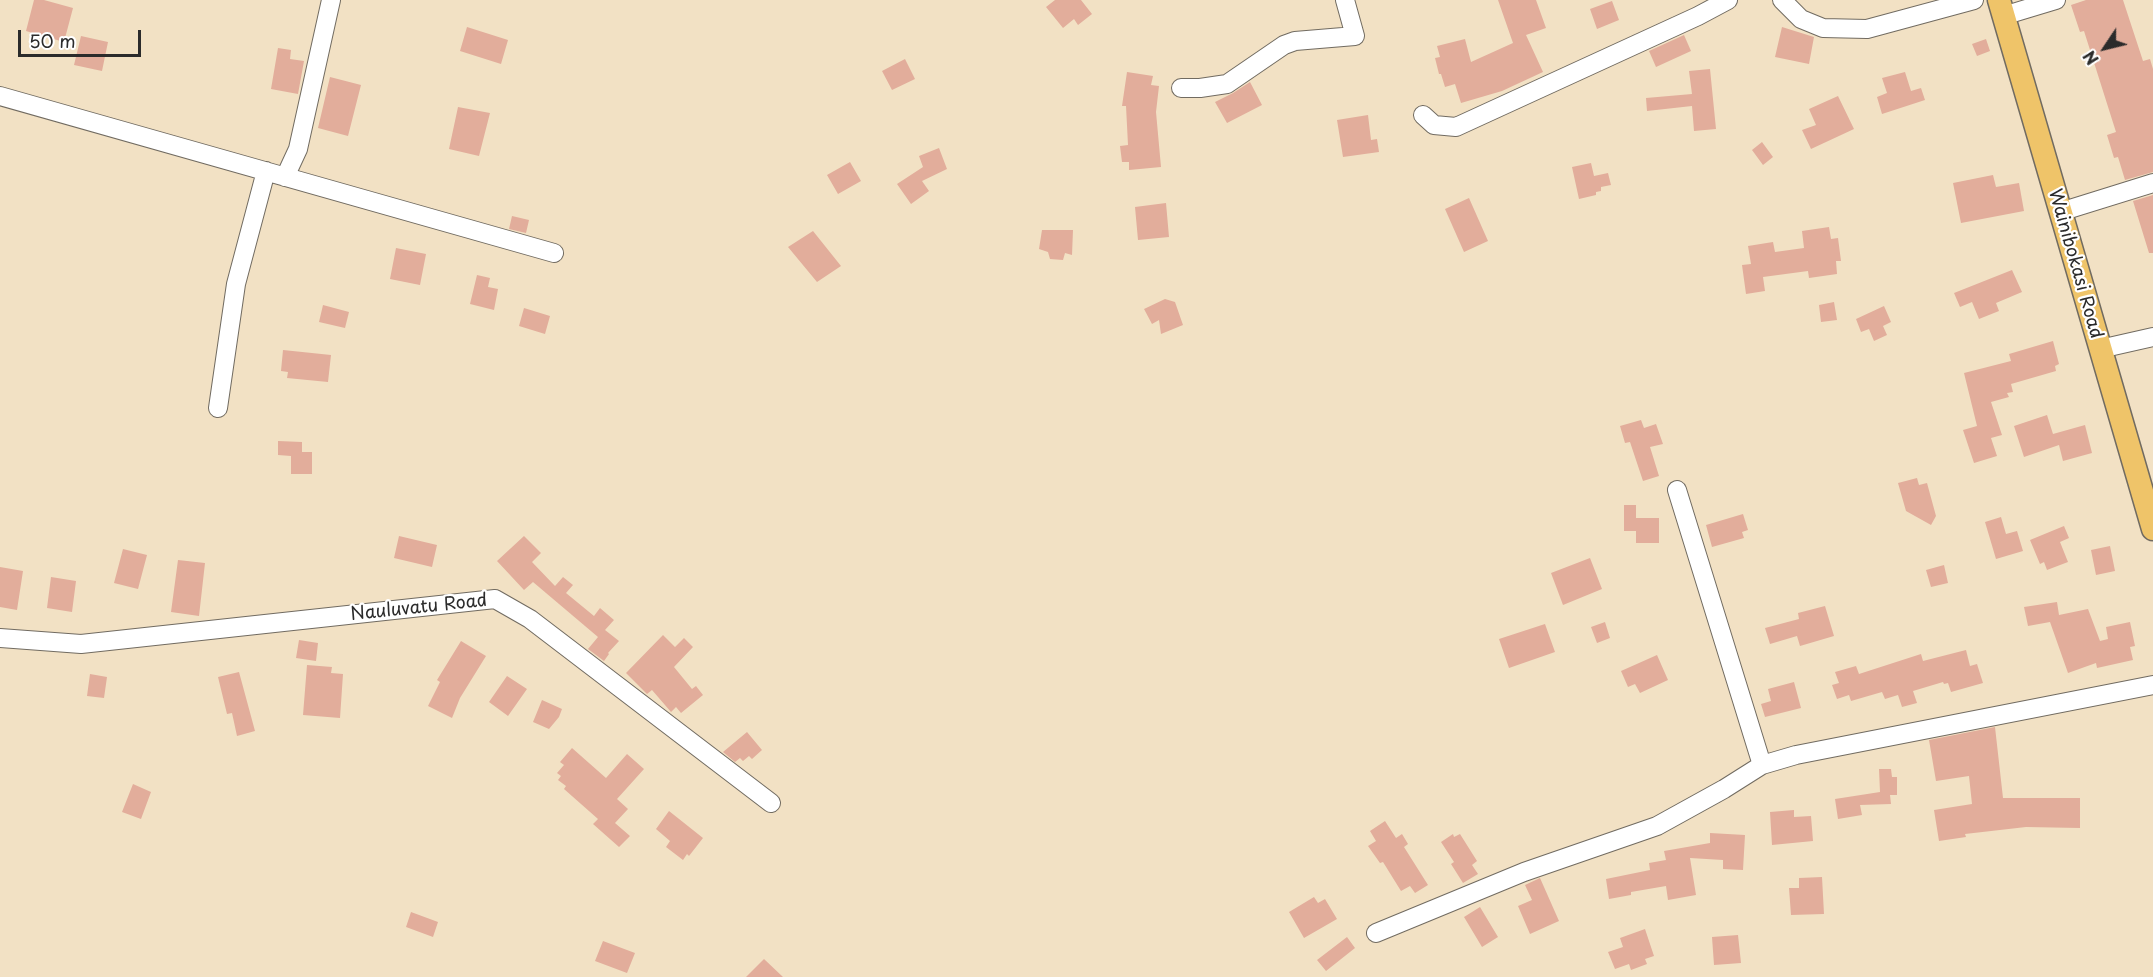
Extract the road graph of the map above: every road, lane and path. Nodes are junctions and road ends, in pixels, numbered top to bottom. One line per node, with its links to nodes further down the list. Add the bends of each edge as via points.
1 (331, 0): 12 (street, via 298,149)
2 (1345, 0): 8 (street, via 1355,36 1295,41 1227,84)
3 (1728, 0): 10 (street, via 1456,127 1434,125)
4 (1782, 0): 5 (street, via 1801,19 1823,28 1867,30)
5 (1974, 0)
6 (2056, 0): 7 (street)
7 (2001, 8): 14 (main road, Wainibokasi Road)
8 (1181, 88)
9 (0, 96): 11 (street)
10 (1424, 116)
11 (266, 171): 12 (street); 18 (street, via 236,284)
12 (285, 177): 15 (street)
13 (2153, 183): 14 (street)
14 (2060, 212): 17 (main road, Wainibokasi Road)
15 (554, 253)
16 (2153, 337): 17 (street)
17 (2100, 350): 20 (main road, Wainibokasi Road)
18 (218, 408)
19 (1677, 490): 23 (street)
20 (2153, 528)
21 (0, 638): 24 (street, Nauluvatu Road, via 81,644 495,599 530,619)
22 (2153, 685): 23 (street)
23 (1762, 765): 25 (street, via 1657,826 1524,873)
24 (771, 803)
25 (1376, 933)

